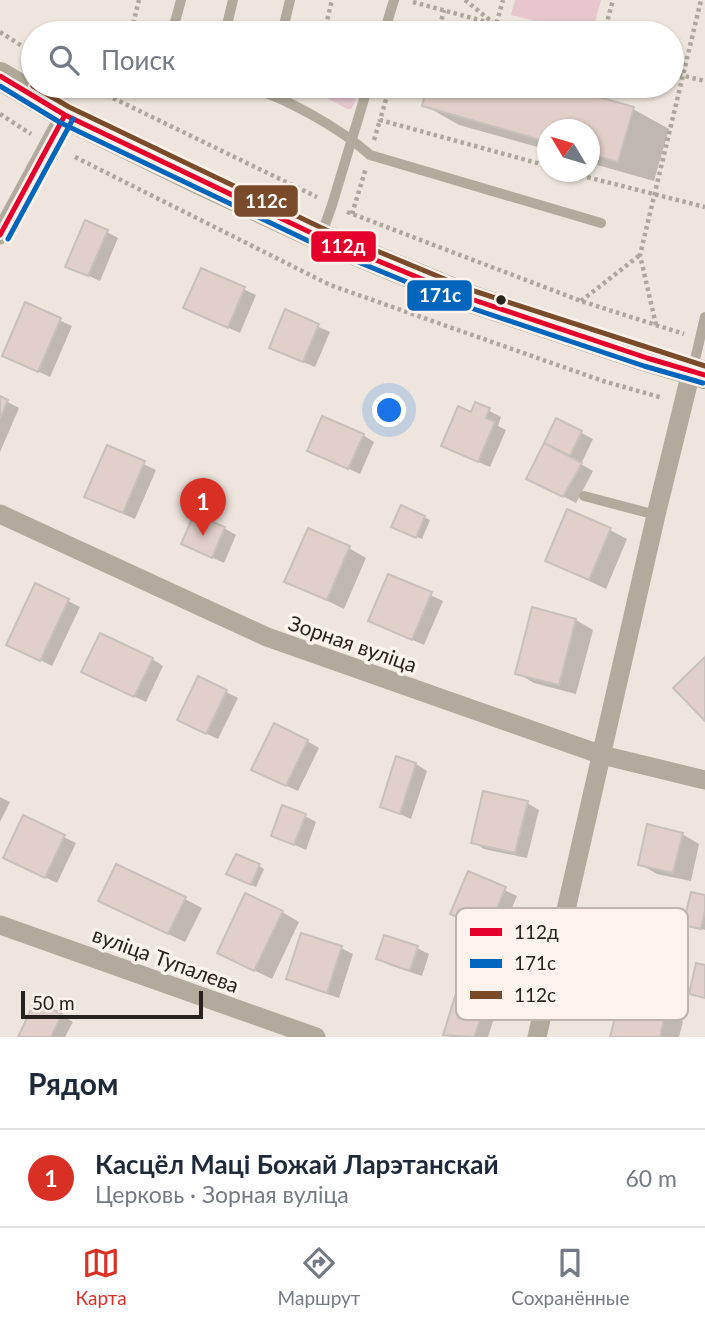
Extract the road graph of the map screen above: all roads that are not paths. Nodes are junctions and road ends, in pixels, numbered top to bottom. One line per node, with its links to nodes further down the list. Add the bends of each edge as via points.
1 (181, 0): 5 (lane)
2 (233, 0): 6 (lane)
3 (290, 0): 7 (lane)
4 (394, 0): 8 (lane)
5 (175, 21)
6 (228, 21)
7 (285, 21)
8 (388, 21)
9 (0, 76): 10 (street)
10 (21, 89)
11 (37, 98): 14 (street)
12 (283, 98): 15 (lane)
13 (364, 98): 15 (lane)
14 (65, 115): 17 (street); 18 (street)
15 (352, 139): 16 (lane, via 369,155); 18 (lane)
16 (601, 223)
17 (0, 235)
18 (320, 237): 20 (street, via 468,298)
19 (705, 317): 20 (lane)
20 (698, 374): 23 (street)
21 (584, 496): 23 (lane)
22 (0, 514): 24 (street, Зорная вуліца, via 267,637)
23 (656, 515): 24 (street)
24 (602, 755): 25 (street, Зорная вуліца); 26 (street)
25 (705, 780)
26 (567, 908)
27 (0, 925): 28 (street, вуліца Тупалева)
28 (316, 1037)

